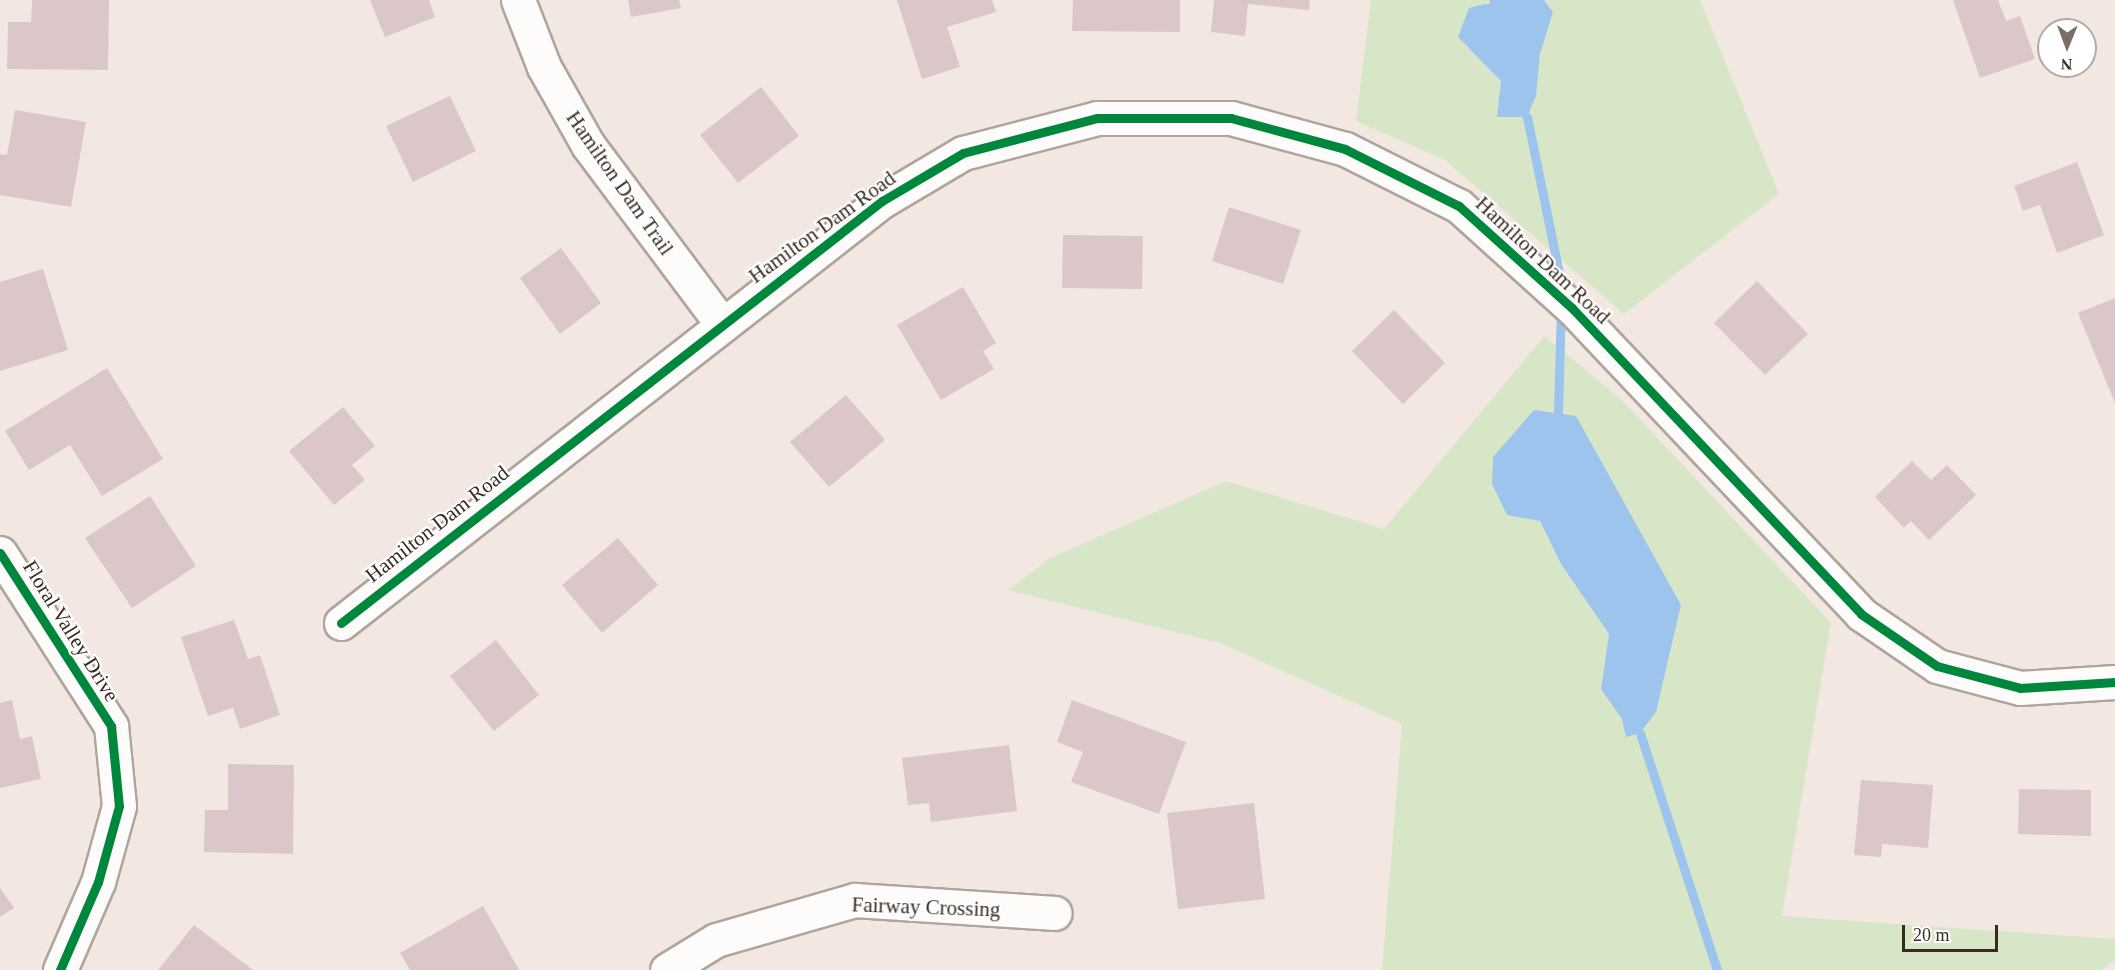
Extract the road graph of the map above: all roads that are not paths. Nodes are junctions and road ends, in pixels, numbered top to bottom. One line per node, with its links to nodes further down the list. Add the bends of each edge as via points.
1 (518, 0): 2 (street, Hamilton Dam Trail, via 544,67 588,145)
2 (722, 324): 4 (street, Hamilton Dam Road); 5 (street, Hamilton Dam Road, via 882,201 963,153 1097,118 1231,118 1345,149 1459,206 1572,308 1861,614 1937,666 2020,688)
3 (0, 553): 7 (street, Floral Valley Drive, via 111,726 118,806 98,882)
4 (341, 623)
5 (2115, 682)
6 (1055, 913): 8 (street, Fairway Crossing, via 855,900 716,940)
7 (60, 970)
8 (667, 970)

